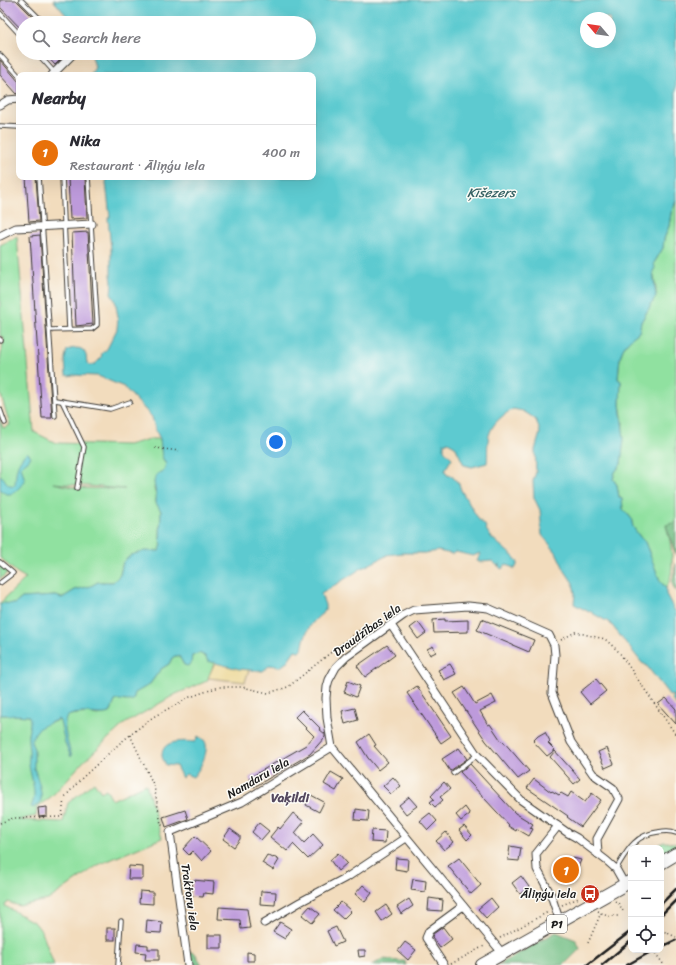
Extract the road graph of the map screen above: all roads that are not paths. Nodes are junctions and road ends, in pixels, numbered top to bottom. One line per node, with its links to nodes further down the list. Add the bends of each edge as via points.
1 (21, 0): 3 (lane)
2 (0, 13): 4 (lane)
3 (37, 16)
4 (16, 30)
5 (0, 55): 10 (lane)
6 (43, 60): 8 (lane)
7 (67, 60): 9 (street)
8 (52, 72)
9 (56, 72)
10 (16, 73)
11 (16, 99): 12 (street, via 8,100)
12 (0, 105)
13 (0, 126): 14 (lane)
14 (16, 127)
15 (39, 180): 20 (lane)
16 (62, 180): 19 (lane)
17 (88, 180): 18 (lane)
18 (92, 224): 19 (street); 22 (lane, via 97,326 92,329)
19 (64, 226): 20 (street); 22 (lane)
20 (42, 227): 21 (street, via 16,228); 23 (lane)
21 (0, 236)
22 (69, 329): 23 (lane)
23 (50, 330): 24 (lane)
24 (55, 400): 25 (lane); 28 (lane)
25 (62, 401): 26 (lane, via 110,409); 30 (lane, via 84,446)
26 (130, 402)
27 (0, 409): 29 (lane)
28 (55, 416)
29 (5, 423)
30 (77, 488)
31 (0, 562): 32 (lane, via 13,574)
32 (0, 583)
33 (389, 626): 34 (street, Draudzības iela, via 346,657 336,667 329,680 326,712); 35 (street); 41 (street, Draudzības iela, via 414,610 468,606 488,608 549,635 554,644 555,655 552,693 571,742 593,774 612,788 619,799 597,839)
34 (332, 747): 38 (street, Namdaru iela, via 242,802); 40 (street, Draudzības iela)
35 (477, 755): 36 (lane); 37 (street, via 521,800)
36 (453, 773)
37 (558, 826): 41 (street); 48 (street, via 536,854 537,869 551,894)
38 (170, 832): 52 (street, Traktoru iela)
39 (676, 833): 44 (lane, via 663,831 639,838 629,847)
40 (406, 838): 46 (street, Draudzības iela); 49 (street, via 349,876)
41 (598, 854): 44 (street)
42 (676, 854): 43 (main road)
43 (664, 861)
44 (616, 869): 45 (street)
45 (628, 883): 48 (main road, P1)
46 (463, 906): 50 (street, Draudzības iela); 53 (street, via 429,931 426,938)
47 (121, 921): 51 (lane)
48 (560, 922): 50 (main road, P1)
49 (264, 923)
50 (503, 954): 54 (main road, P1)
51 (118, 965)
52 (188, 965)
53 (444, 965)
54 (482, 965)

